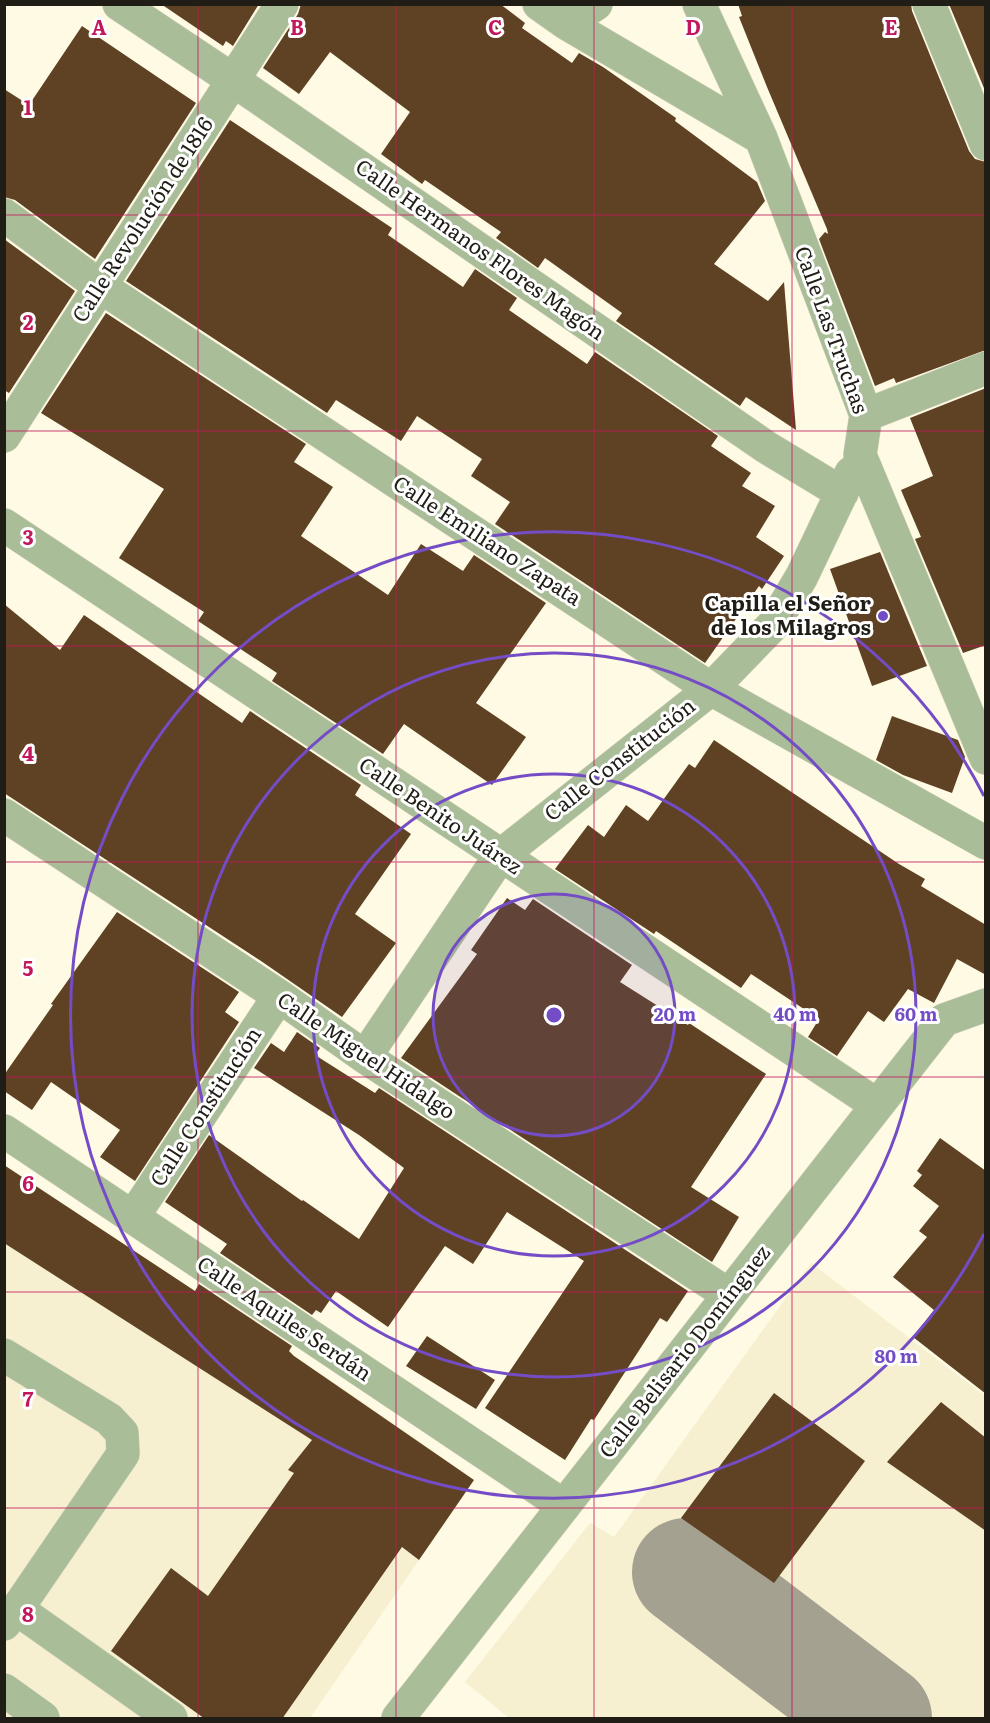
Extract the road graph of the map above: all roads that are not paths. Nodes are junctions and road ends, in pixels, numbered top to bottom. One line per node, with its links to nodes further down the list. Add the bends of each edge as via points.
1 (119, 4): 8 (street, Calle Hermanos Flores Magón)
2 (282, 4): 8 (street, Calle Revolución de 1816)
3 (539, 4): 7 (street)
4 (596, 4): 7 (street)
5 (699, 4): 9 (street, Calle Las Truchas)
6 (929, 4): 10 (street)
7 (566, 23): 9 (street)
8 (233, 80): 12 (street, Calle Revolución de 1816); 17 (street, Calle Hermanos Flores Magón, via 766,447)
9 (760, 138): 14 (street, Calle Las Truchas)
10 (986, 144)
11 (4, 215): 12 (street, Calle Emiliano Zapata)
12 (100, 287): 15 (street, Calle Revolución de 1816); 19 (street, Calle Emiliano Zapata)
13 (986, 368): 14 (street)
14 (866, 415): 16 (street, Calle Las Truchas)
15 (4, 436)
16 (860, 455): 17 (street, Calle Constitución); 20 (street)
17 (842, 493): 19 (street, Calle Constitución, via 774,625)
18 (4, 525): 23 (street, Calle Benito Juárez)
19 (711, 689): 22 (street, Calle Emiliano Zapata); 23 (street, Calle Constitución)
20 (986, 758)
21 (4, 815): 24 (street, Calle Miguel Hidalgo)
22 (986, 843)
23 (500, 856): 26 (street, Calle Constitución); 27 (street, Calle Benito Juárez)
24 (279, 996): 26 (street, Calle Miguel Hidalgo); 29 (street, Calle Constitución)
25 (986, 1005): 27 (street, Calle Belisario Domínguez, via 944,1020)
26 (365, 1057): 30 (street, Calle Miguel Hidalgo)
27 (877, 1105): 30 (street, Calle Belisario Domínguez)
28 (4, 1131): 29 (street, Calle Aquiles Serdán)
29 (133, 1217): 32 (street, Calle Aquiles Serdán)
30 (729, 1295): 32 (street, Calle Belisario Domínguez)
31 (4, 1355): 33 (street, via 110,1419 122,1433 123,1454)
32 (564, 1506): 37 (street, Calle Belisario Domínguez)
33 (11, 1616): 36 (street)
34 (4, 1690): 35 (street)
35 (43, 1719)
36 (171, 1719)
37 (398, 1719)

